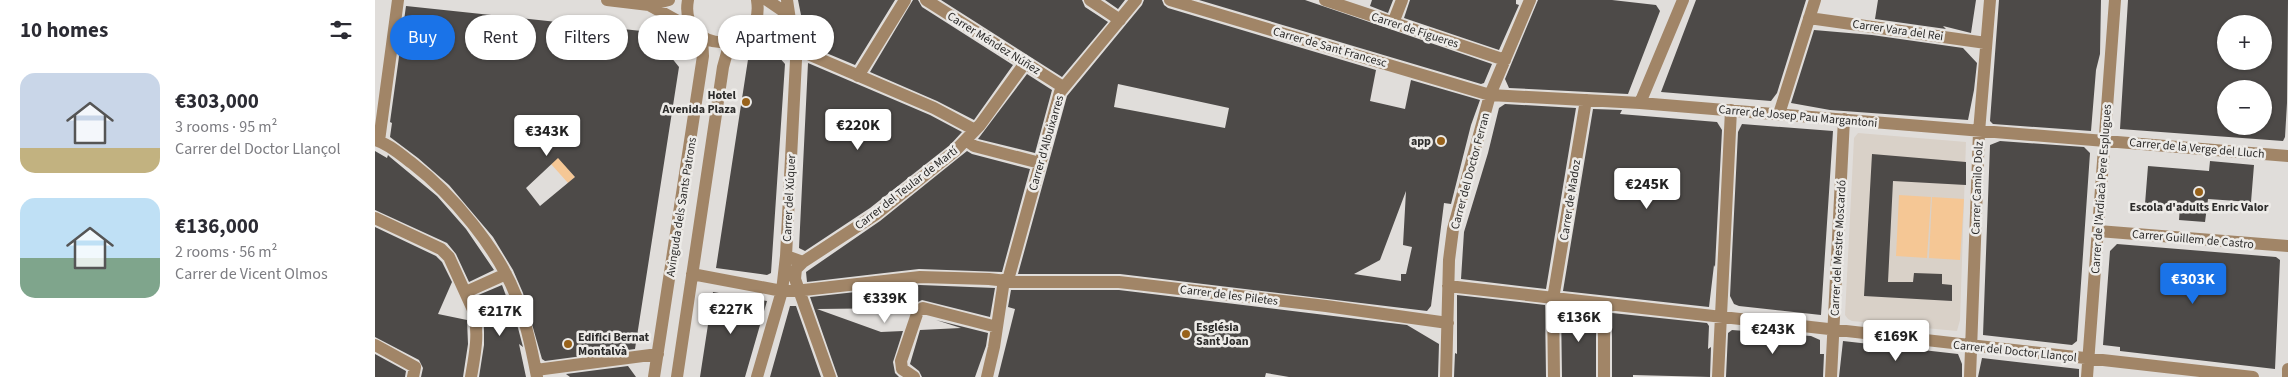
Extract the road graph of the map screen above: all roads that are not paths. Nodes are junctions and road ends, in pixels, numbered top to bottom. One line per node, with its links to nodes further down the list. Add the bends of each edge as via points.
1 (398, 0): 45 (street)
2 (607, 0): 20 (street)
3 (669, 0): 20 (street)
4 (688, 0): 22 (street, Avinguda dels Sants Patrons)
5 (757, 0): 23 (street)
6 (767, 0): 24 (street)
7 (787, 0): 24 (street, Carrer del Xúquer)
8 (905, 0): 35 (street)
9 (926, 0): 34 (street, Carrer Méndez Núñez)
10 (1090, 0): 26 (street)
11 (1136, 0): 26 (street, Carrer d'Albuixarres)
12 (1170, 0): 37 (street, Carrer de Sant Francesc)
13 (1325, 0): 27 (street, Carrer de Figueres)
14 (1403, 0): 27 (street)
15 (1530, 0): 33 (street, Carrer del Doctor Ferran)
16 (1683, 0): 39 (street)
17 (1815, 0): 25 (street)
18 (1990, 0): 28 (street, Carrer Camilo Dolz)
19 (2115, 0): 47 (street, Carrer de l'Ardiacà Pere Esplugues)
20 (649, 5): 21 (street)
21 (666, 15)
22 (689, 15)
23 (756, 15)
24 (789, 15)
25 (1809, 18): 28 (street, Carrer Vara del Rei); 41 (street)
26 (1120, 20): 36 (street, Carrer d'Albuixarres)
27 (1393, 22): 33 (street, Carrer de Figueres)
28 (1986, 43): 44 (street, Carrer Camilo Dolz)
29 (702, 60): 70 (street, Avinguda dels Sants Patrons)
30 (725, 60): 56 (street, Avinguda dels Sants Patrons)
31 (796, 60): 53 (street, Carrer del Xúquer)
32 (821, 60): 35 (street)
33 (1505, 60): 37 (street, Carrer del Doctor Ferran)
34 (1025, 63): 36 (street, Carrer Méndez Núñez); 43 (street, Carrer del Teular de Martí)
35 (858, 76): 43 (street, via 934,108)
36 (1063, 87): 49 (street, Carrer d'Albuixarres, via 1057,98)
37 (1490, 95): 38 (street, Carrer de Josep Pau Margantoni); 58 (street, Carrer del Doctor Ferran, via 1453,229)
38 (1586, 100): 39 (street, Carrer de Josep Pau Margantoni); 62 (street, Carrer de Madoz)
39 (1640, 103): 40 (street, Carrer de Josep Pau Margantoni)
40 (1731, 110): 41 (street, Carrer de Josep Pau Margantoni); 64 (street)
41 (1779, 114): 42 (street, Carrer de Josep Pau Margantoni)
42 (1844, 119): 44 (street, Carrer de Josep Pau Margantoni); 67 (street, Carrer del Mestre Moscardó)
43 (975, 130): 46 (street, Carrer del Teular de Martí)
44 (1979, 132): 47 (street, Carrer de Josep Pau Margantoni); 69 (street, Carrer Camilo Dolz)
45 (377, 140): 55 (street, via 432,179 458,206)
46 (966, 140): 49 (street, via 974,146); 54 (street, Carrer del Teular de Martí, via 875,215)
47 (2105, 140): 48 (street, Carrer de la Verge del Lluch); 51 (street, Carrer de l'Ardiacà Pere Esplugues)
48 (2288, 156)
49 (1040, 163): 57 (street, Carrer d'Albuixarres)
50 (375, 218): 61 (street, via 441,250 449,257)
51 (2098, 231): 52 (street, Carrer Guillem de Castro); 71 (street, Carrer de l'Ardiacà Pere Esplugues)
52 (2288, 246)
53 (786, 256): 54 (street); 59 (street, Carrer del Xúquer)
54 (803, 262): 60 (street, via 795,272)
55 (506, 274): 61 (street); 73 (street, via 521,312)
56 (692, 274): 59 (street, Carrer de les Piletes); 77 (street, Avinguda dels Sants Patrons)
57 (1006, 280): 60 (street, Carrer de les Piletes, via 915,278); 65 (street, Carrer de les Piletes, via 1119,282); 66 (street, Carrer d'Albuixarres)
58 (1448, 286): 62 (street, Carrer del Doctor Llançol); 65 (street, Carrer del Doctor Ferran)
59 (782, 291): 60 (street, Carrer de les Piletes); 78 (street, Carrer del Xúquer)
60 (801, 291): 79 (street)
61 (466, 292): 75 (street, via 477,322)
62 (1553, 299): 63 (street, Carrer del Doctor Llançol); 83 (street, Carrer de Madoz)
63 (1604, 305): 64 (street, Carrer del Doctor Llançol); 84 (street)
64 (1721, 316): 67 (street, Carrer del Doctor Llançol); 85 (street)
65 (1448, 323): 82 (street, Carrer del Doctor Ferran)
66 (997, 327): 80 (street, via 923,308 918,311 901,361 902,369); 81 (street, Carrer d'Albuixarres)
67 (1833, 329): 69 (street, Carrer del Doctor Llançol); 86 (street, Carrer del Mestre Moscardó)
68 (375, 345): 74 (street, via 415,367)
69 (1971, 346): 71 (street, Carrer del Doctor Llançol); 87 (street, Carrer Camilo Dolz)
70 (658, 354): 73 (street); 76 (street, Avinguda dels Sants Patrons)
71 (2089, 359): 88 (street, Carrer de l'Ardiacà Pere Esplugues); 89 (street, Carrer del Doctor Llançol)
72 (2288, 369): 90 (street)
73 (536, 373)
74 (413, 377)
75 (471, 377)
76 (654, 377)
77 (677, 377)
78 (757, 377)
79 (831, 377)
80 (914, 377)
81 (987, 377)
82 (1446, 377)
83 (1554, 377)
84 (1604, 377)
85 (1718, 377)
86 (1831, 377)
87 (1969, 377)
88 (2087, 377)
89 (2253, 377)
90 (2288, 377)

